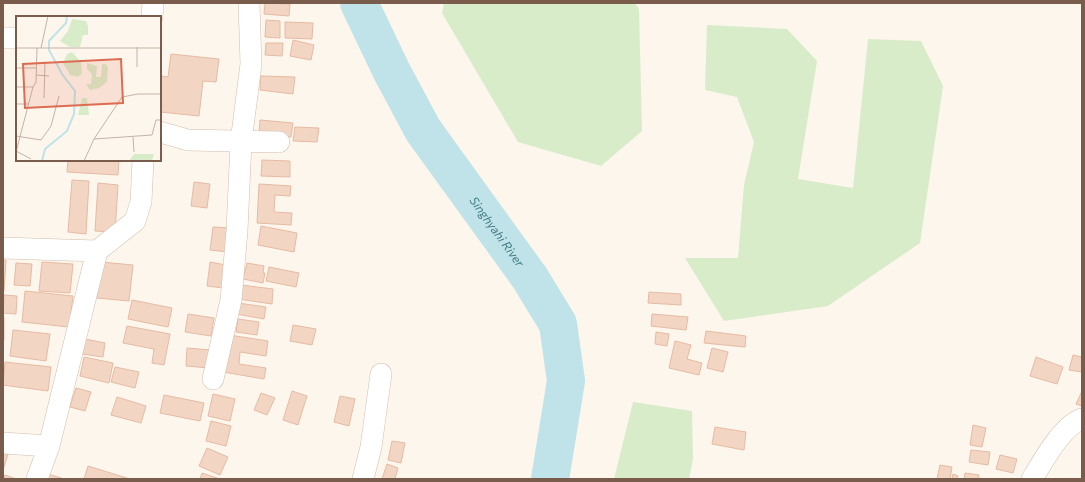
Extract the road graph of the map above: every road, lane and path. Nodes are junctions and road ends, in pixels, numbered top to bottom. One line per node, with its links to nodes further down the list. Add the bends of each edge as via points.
1 (153, 3): 3 (street)
2 (249, 3): 7 (street, via 251,64)
3 (152, 16)
4 (3, 38): 5 (street)
5 (16, 38)
6 (161, 132): 7 (street, via 188,140)
7 (241, 142): 8 (street); 13 (street, via 231,300)
8 (279, 142)
9 (143, 161): 11 (street, via 141,202 135,221)
10 (3, 248): 11 (street)
11 (97, 251): 16 (street)
12 (381, 374): 18 (street, via 371,447)
13 (213, 379)
14 (1082, 419): 19 (street, via 1075,422 1053,445)
15 (3, 443): 16 (street)
16 (49, 446): 17 (street)
17 (37, 479)
18 (363, 479)
19 (1032, 479)

